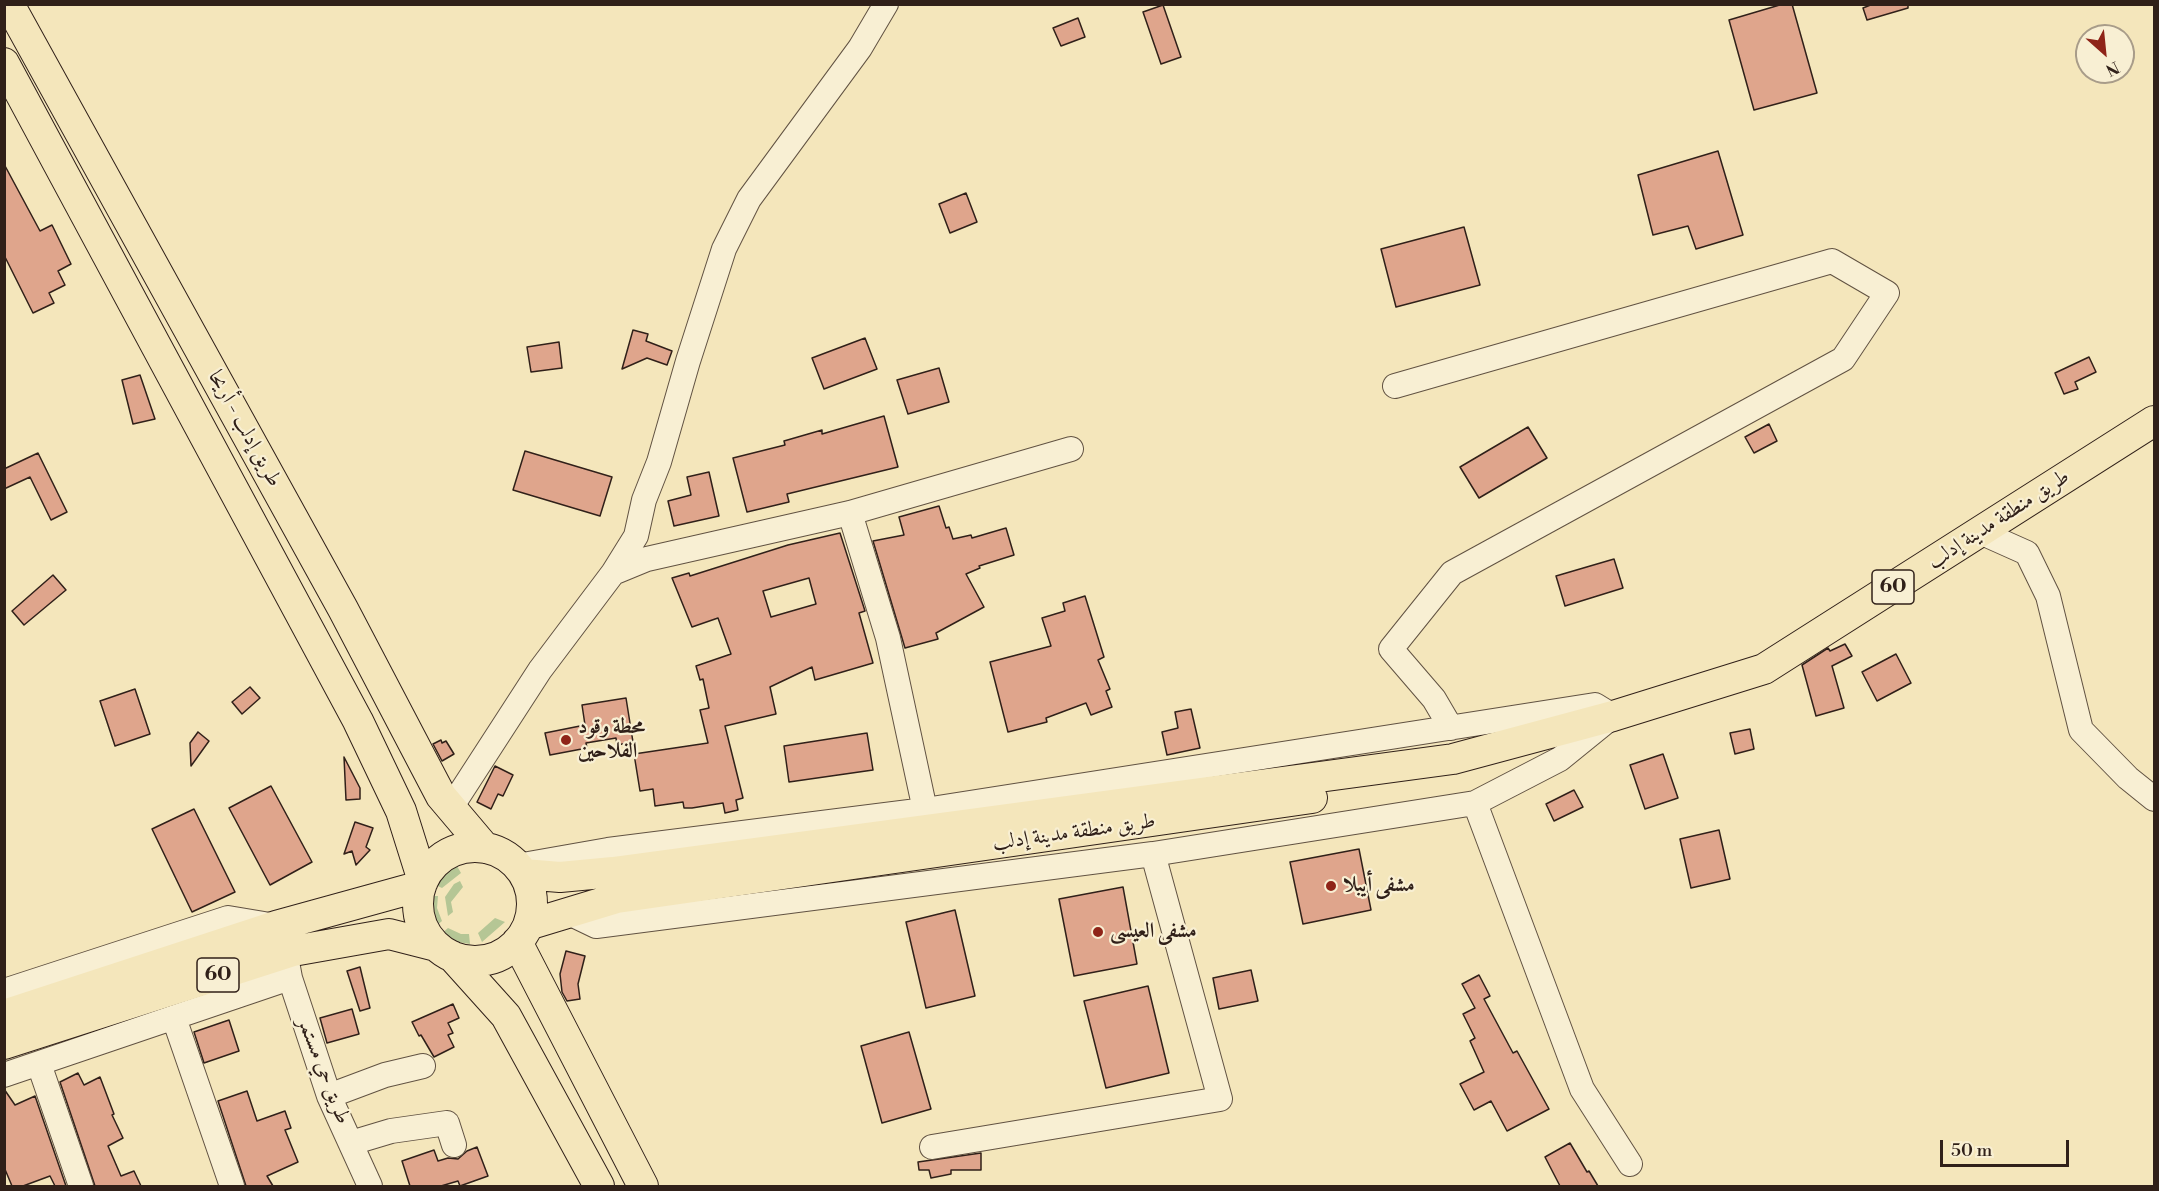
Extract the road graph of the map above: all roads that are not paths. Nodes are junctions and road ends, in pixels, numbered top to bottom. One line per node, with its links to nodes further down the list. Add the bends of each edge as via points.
1 (9, 4): 14 (main road, طريق إدلب - أريحا)
2 (886, 4): 9 (street, via 860,48 749,199 724,249 636,536)
3 (4, 63): 19 (main road, طريق إدلب - أريحا, via 358,721 401,811)
4 (1395, 386): 11 (street, via 1832,261 1887,293 1843,359 1452,573 1391,649 1434,699)
5 (2154, 421): 8 (main road, طريق منطقة مدينة إدلب / 60)
6 (1071, 449): 7 (street)
7 (850, 513): 9 (street, via 647,560); 15 (street, via 888,638)
8 (1980, 532): 10 (main road, طريق منطقة مدينة إدلب / 60, via 1764,669); 12 (street, via 2027,553 2048,596 2081,730)
9 (613, 573): 14 (street, via 540,670)
10 (1613, 716): 11 (street, via 1595,705); 13 (street, via 1560,759); 18 (main road, طريق منطقة مدينة إدلب, via 1453,759 613,872 560,877); 20 (main road, طريق منطقة مدينة إدلب, via 1477,774 617,898)
11 (1451, 728): 15 (street)
12 (2154, 799)
13 (1474, 803): 17 (street); 35 (street, via 1582,1089)
14 (450, 809): 16 (main road, طريق إدلب - أريحا)
15 (926, 810): 18 (street, via 608,850)
16 (485, 848): 18 (main road, via 503,854); 19 (main road, via 464,848 443,856)
17 (1153, 854): 20 (street, via 596,926); 34 (street, via 1220,1099)
18 (520, 870): 21 (main road, via 532,904)
19 (422, 884): 22 (main road, via 418,908 423,929); 23 (main road, 60)
20 (569, 913): 21 (main road, طريق منطقة مدينة إدلب)
21 (522, 933): 22 (main road, via 492,958 472,961); 40 (main road)
22 (444, 951): 23 (main road, 60, via 389,934); 39 (main road, via 506,1017)
23 (284, 953): 24 (street, via 228,918); 25 (main road, 60); 26 (street); 27 (main road, 60); 31 (street, طريق حي مستمر)
24 (4, 991)
25 (4, 1015)
26 (174, 1018): 28 (street); 37 (street)
27 (4, 1044)
28 (39, 1064): 30 (street); 36 (street)
29 (423, 1066): 31 (street)
30 (4, 1075)
31 (329, 1096): 32 (street, طريق حي مستمر)
32 (351, 1143): 33 (street, via 391,1131 447,1123); 38 (street, طريق حي مستمر)
33 (454, 1145)
34 (932, 1147)
35 (1630, 1164)
36 (81, 1186)
37 (232, 1186)
38 (370, 1186)
39 (599, 1186)
40 (643, 1186)

